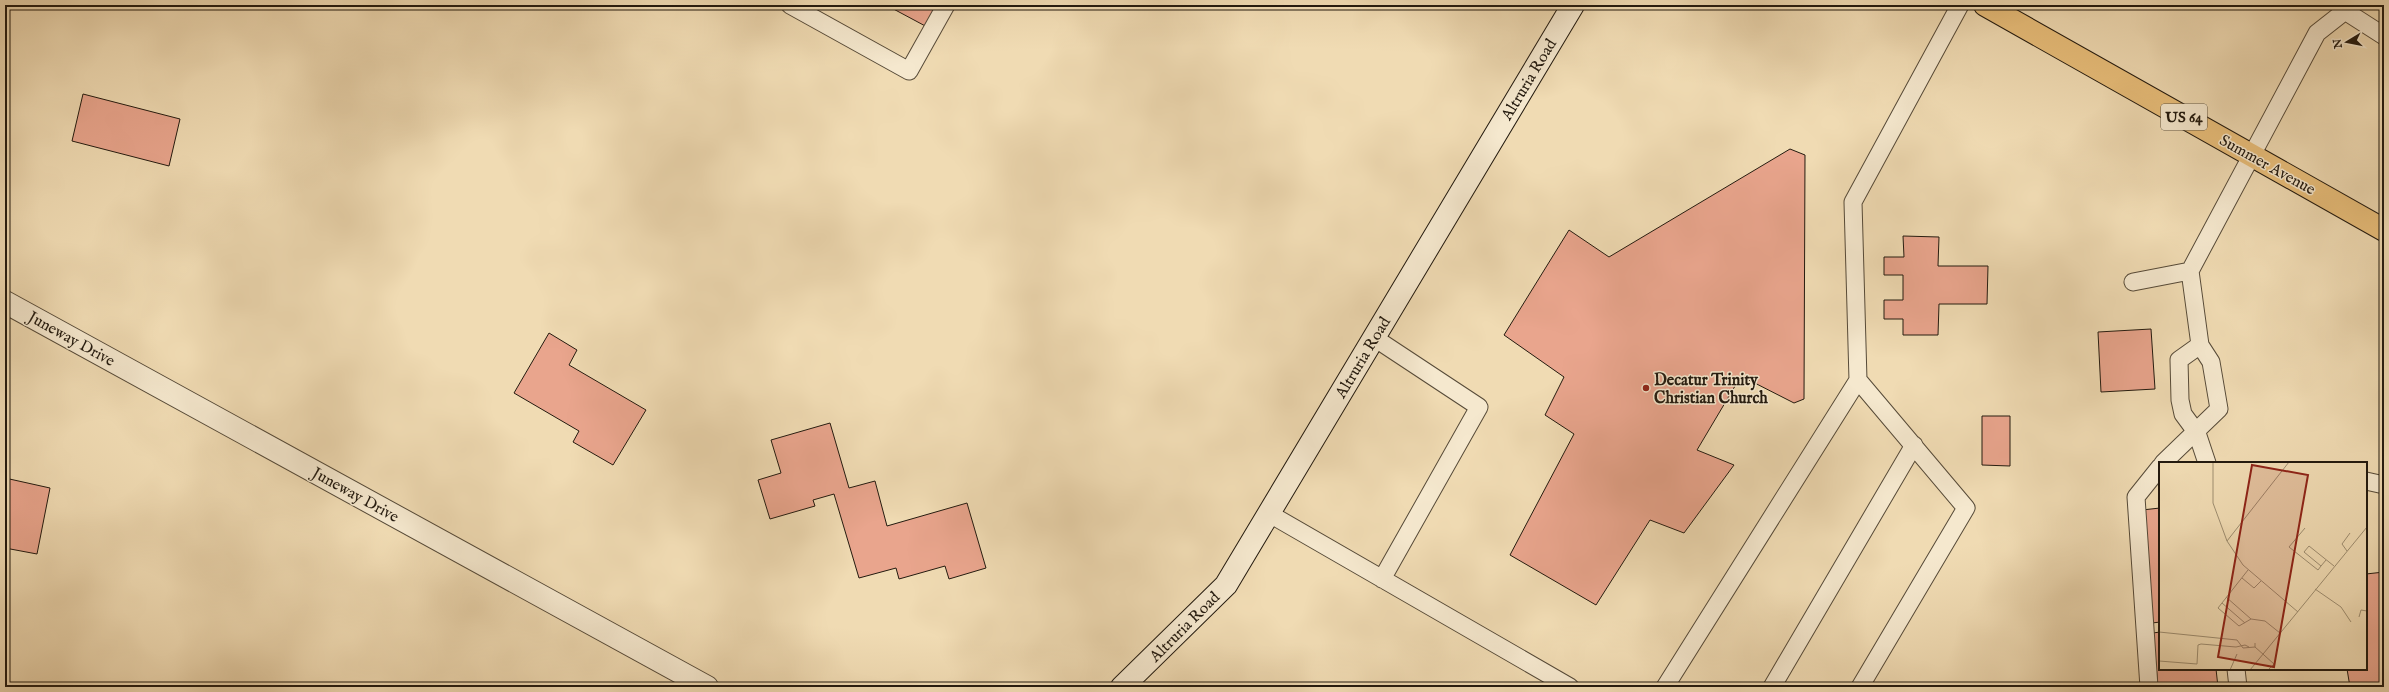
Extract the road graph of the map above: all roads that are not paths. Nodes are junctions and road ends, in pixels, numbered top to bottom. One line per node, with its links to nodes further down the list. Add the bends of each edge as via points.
1 (790, 5): 2 (lane, via 909,71)
2 (946, 5)
3 (1573, 5): 12 (street, Altruria Road)
4 (1960, 5): 14 (lane, via 1853,202)
5 (1985, 5): 7 (main road, Summer Avenue / US 64)
6 (2384, 36): 7 (lane, via 2345,11 2317,33)
7 (2253, 156): 8 (main road, Summer Avenue / US 64); 9 (lane)
8 (2384, 230)
9 (2190, 271): 10 (lane); 13 (lane)
10 (2133, 282)
11 (5, 302): 25 (street, Juneway Drive)
12 (1374, 337): 22 (street, Altruria Road); 23 (lane, via 1479,407)
13 (2200, 345): 15 (lane, via 2211,362 2219,409); 15 (lane, via 2179,360 2183,414)
14 (1858, 380): 16 (lane); 28 (lane)
15 (2196, 433): 17 (lane); 18 (lane)
16 (1914, 446): 29 (lane); 30 (lane, via 1966,508)
17 (2164, 462)
18 (2208, 462)
19 (2159, 468): 31 (lane, via 2136,497)
20 (2367, 481): 21 (lane)
21 (2384, 485)
22 (1268, 513): 23 (lane); 26 (street, Altruria Road, via 1226,585)
23 (1382, 579): 27 (lane)
24 (2236, 670): 32 (lane)
25 (707, 687)
26 (1122, 687)
27 (1570, 687)
28 (1665, 687)
29 (1772, 687)
30 (1860, 687)
31 (2149, 687)
32 (2238, 687)

